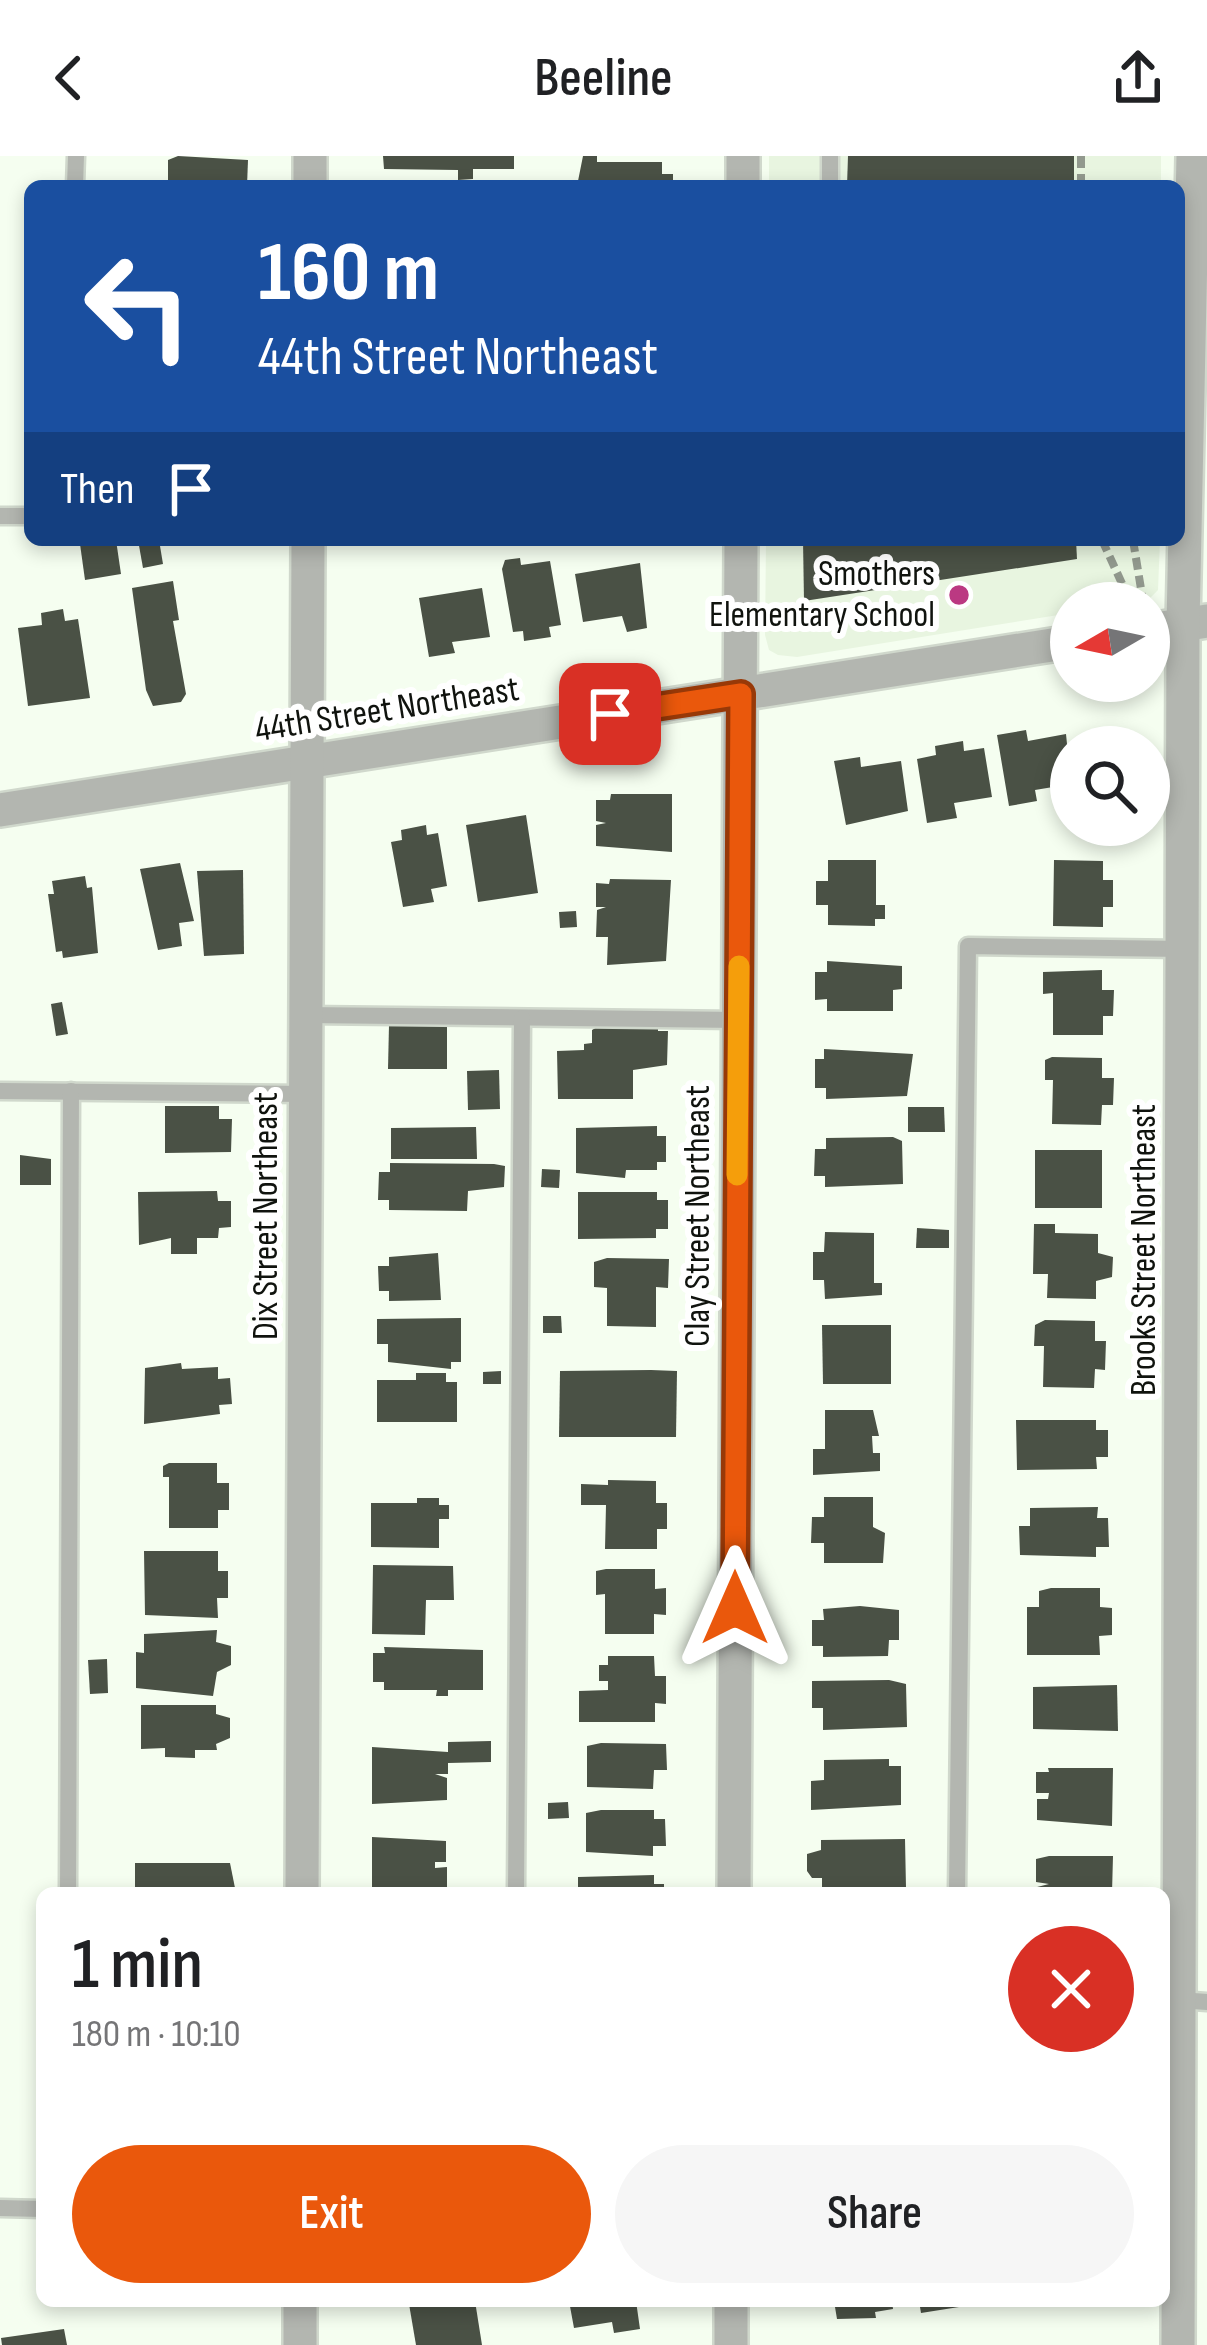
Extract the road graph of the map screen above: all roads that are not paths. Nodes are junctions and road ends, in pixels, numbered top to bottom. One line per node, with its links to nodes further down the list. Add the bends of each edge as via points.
1 (1193, 156): 2 (street, Brooks Street Northeast)
2 (1199, 348): 5 (street, Brooks Street Northeast)
3 (308, 546): 9 (street, Dix Street Northeast)
4 (741, 546): 7 (street, Clay Street Northeast)
5 (1195, 622): 8 (street, Brooks Street Northeast)
6 (1050, 645): 7 (street, 44th Street Northeast)
7 (741, 694): 9 (street, 44th Street Northeast); 14 (street, Clay Street Northeast)
8 (1195, 758): 11 (street, Brooks Street Northeast)
9 (307, 761): 10 (street, 44th Street Northeast); 12 (street, Dix Street Northeast)
10 (0, 810)
11 (1184, 949): 22 (lane, via 968,946); 23 (street, Brooks Street Northeast)
12 (306, 1015): 13 (lane); 17 (street, Dix Street Northeast)
13 (522, 1018): 14 (lane); 20 (lane)
14 (738, 1020): 21 (street, Clay Street Northeast)
15 (0, 1091): 16 (lane)
16 (71, 1091): 17 (lane); 18 (lane)
17 (306, 1094): 19 (street, Dix Street Northeast)
18 (68, 1887)
19 (302, 1887)
20 (516, 1887)
21 (734, 1887)
22 (957, 1887)
23 (1194, 2001): 24 (street, Brooks Street Northeast)
24 (1172, 2077): 31 (street, Brooks Street Northeast)
25 (0, 2208): 26 (lane)
26 (36, 2210)
27 (300, 2307): 29 (street)
28 (731, 2307): 30 (street)
29 (300, 2345)
30 (731, 2345)
31 (1178, 2345)

